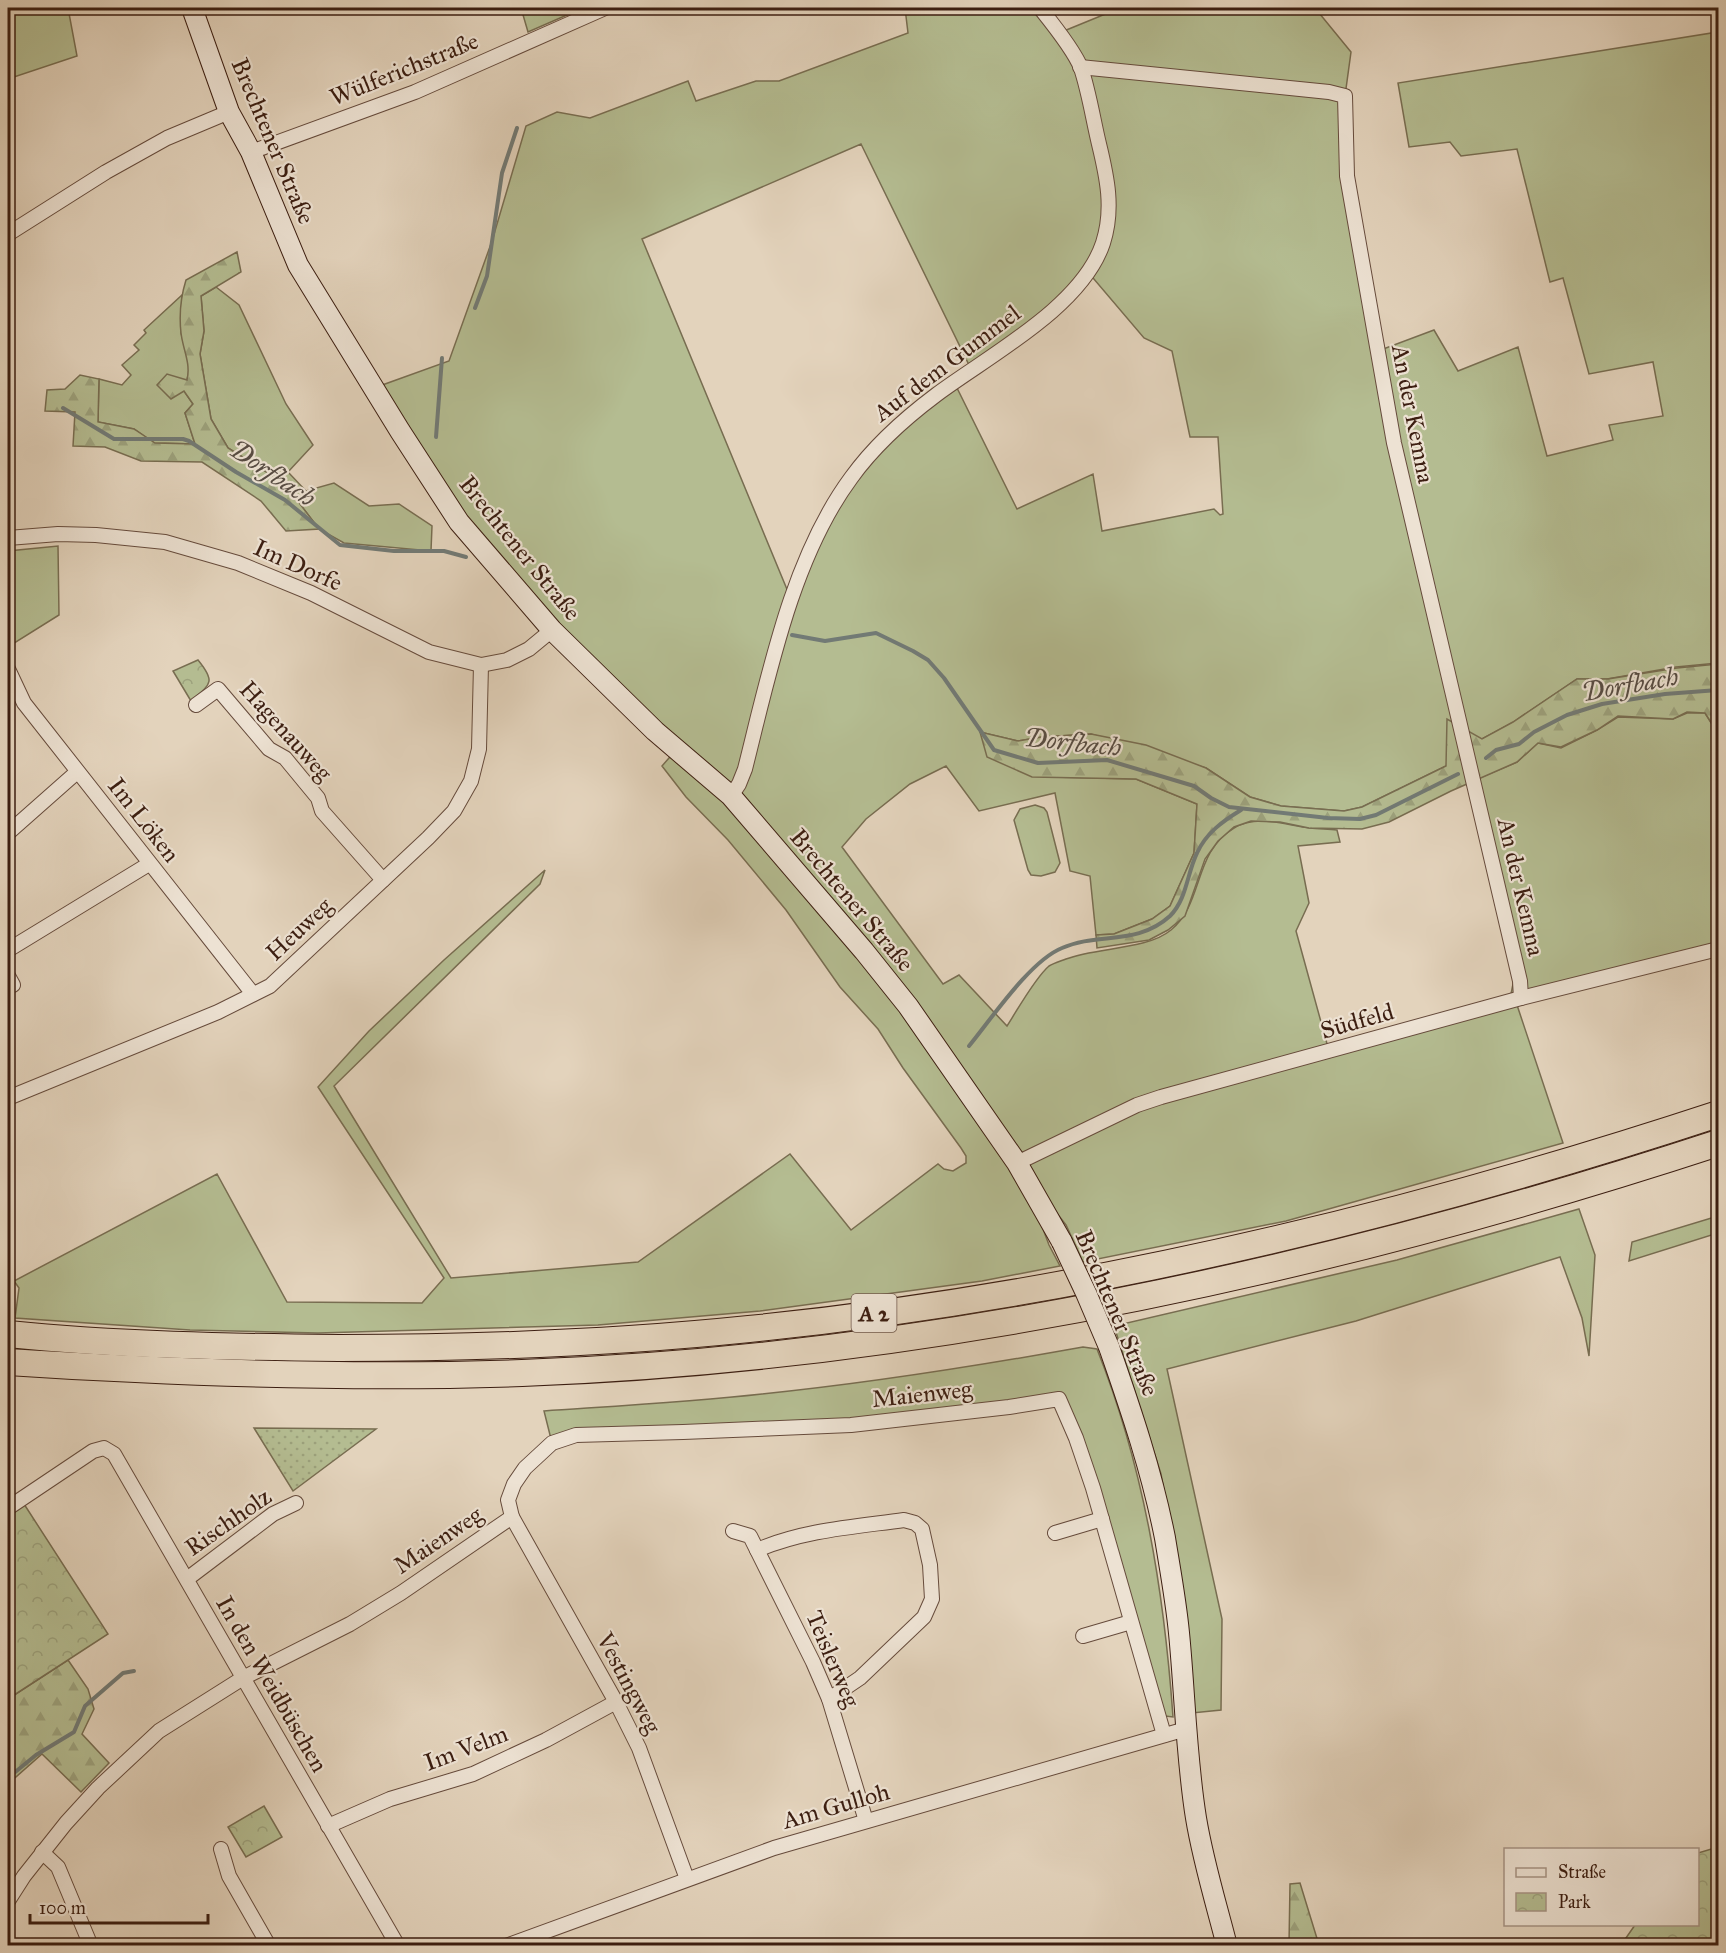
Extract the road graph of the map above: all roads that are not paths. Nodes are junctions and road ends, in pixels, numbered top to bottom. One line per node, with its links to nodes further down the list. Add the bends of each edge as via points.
1 (192, 8): 5 (street, Brechtener Straße)
2 (605, 8): 6 (street, Wülferichstraße, via 415,92)
3 (1040, 8): 4 (street, Auf dem Gummel)
4 (1080, 67): 14 (street, Auf dem Gummel, via 1107,176 1109,218 1103,245 1088,272 1049,314 884,438 838,496 791,600 745,769); 21 (street, An der Kemna, via 1345,96 1347,176 1394,443)
5 (229, 112): 6 (street, Brechtener Straße); 7 (street, via 167,138)
6 (250, 152): 9 (street, Brechtener Straße, via 298,265 400,431 459,522)
7 (8, 234)
8 (8, 538): 10 (street, Im Dorfe, via 77,534 165,542 238,562 429,652)
9 (552, 630): 10 (street, Im Dorfe, via 529,649 507,660); 14 (street, Brechtener Straße, via 655,731)
10 (481, 665): 17 (street, Heuweg, via 479,749 471,781 454,811)
11 (8, 669): 13 (street, Im Löken, via 24,703)
12 (196, 705): 17 (street, Hagenauweg, via 218,689 269,749 285,758 318,798 322,811)
13 (77, 772): 15 (street); 16 (street, Im Löken)
14 (731, 796): 25 (street, Brechtener Straße, via 908,1006)
15 (8, 833)
16 (149, 864): 19 (street); 20 (street, Im Löken)
17 (382, 880): 20 (street, Heuweg, via 270,986)
18 (1719, 949): 21 (street, Südfeld)
19 (8, 950)
20 (253, 994): 22 (street, Heuweg)
21 (1521, 998): 25 (street, Südfeld, via 1137,1105)
22 (8, 1098)
23 (1719, 1114): 26 (highway, A 2, via 1436,1199 1233,1248 1099,1278 866,1315 629,1339 404,1348 265,1347)
24 (1719, 1143): 27 (highway, A 2, via 1518,1204 1276,1267 1046,1315 790,1353 526,1373 392,1376 259,1375)
25 (1017, 1163): 41 (street, Brechtener Straße, bridge, via 1086,1293 1139,1433 1165,1539 1179,1631)
26 (8, 1334)
27 (8, 1362)
28 (296, 1503): 35 (street, Rischholz, via 273,1514)
29 (8, 1508): 35 (street, In den Weidbüschen, via 93,1451 104,1448 114,1454)
30 (512, 1517): 31 (street, Maienweg, via 508,1500 525,1468 552,1443 576,1435 851,1425 1059,1399); 38 (street, Maienweg, via 350,1624); 40 (street, Vestingweg)
31 (1102, 1519): 33 (street); 36 (street)
32 (734, 1532): 34 (street, Teislerweg, via 750,1536)
33 (1055, 1533)
34 (757, 1550): 39 (street, Teislerweg); 39 (street, via 824,1530 904,1520 922,1529 932,1599 924,1617 860,1678)
35 (187, 1579): 38 (street, In den Weidbüschen)
36 (1131, 1622): 37 (street); 42 (street)
37 (1083, 1636)
38 (243, 1678): 44 (street, In den Weidbüschen); 46 (street, Maienweg, via 159,1731 98,1788)
39 (829, 1699): 43 (street, Teislerweg)
40 (616, 1702): 44 (street, Im Velm, via 473,1774 390,1799); 47 (street, Vestingweg, via 639,1748)
41 (1186, 1729): 42 (street, Am Gulloh); 53 (street, Brechtener Straße, via 1204,1862)
42 (1164, 1735): 43 (street, Am Gulloh)
43 (866, 1821): 47 (street, Am Gulloh)
44 (328, 1826): 51 (street, In den Weidbüschen)
45 (221, 1849): 50 (street, via 229,1876)
46 (42, 1852): 48 (street, Maienweg); 49 (street, via 58,1867)
47 (687, 1879): 52 (street, Am Gulloh)
48 (8, 1900)
49 (92, 1946)
50 (269, 1946)
51 (398, 1946)
52 (506, 1946)
53 (1227, 1946)

